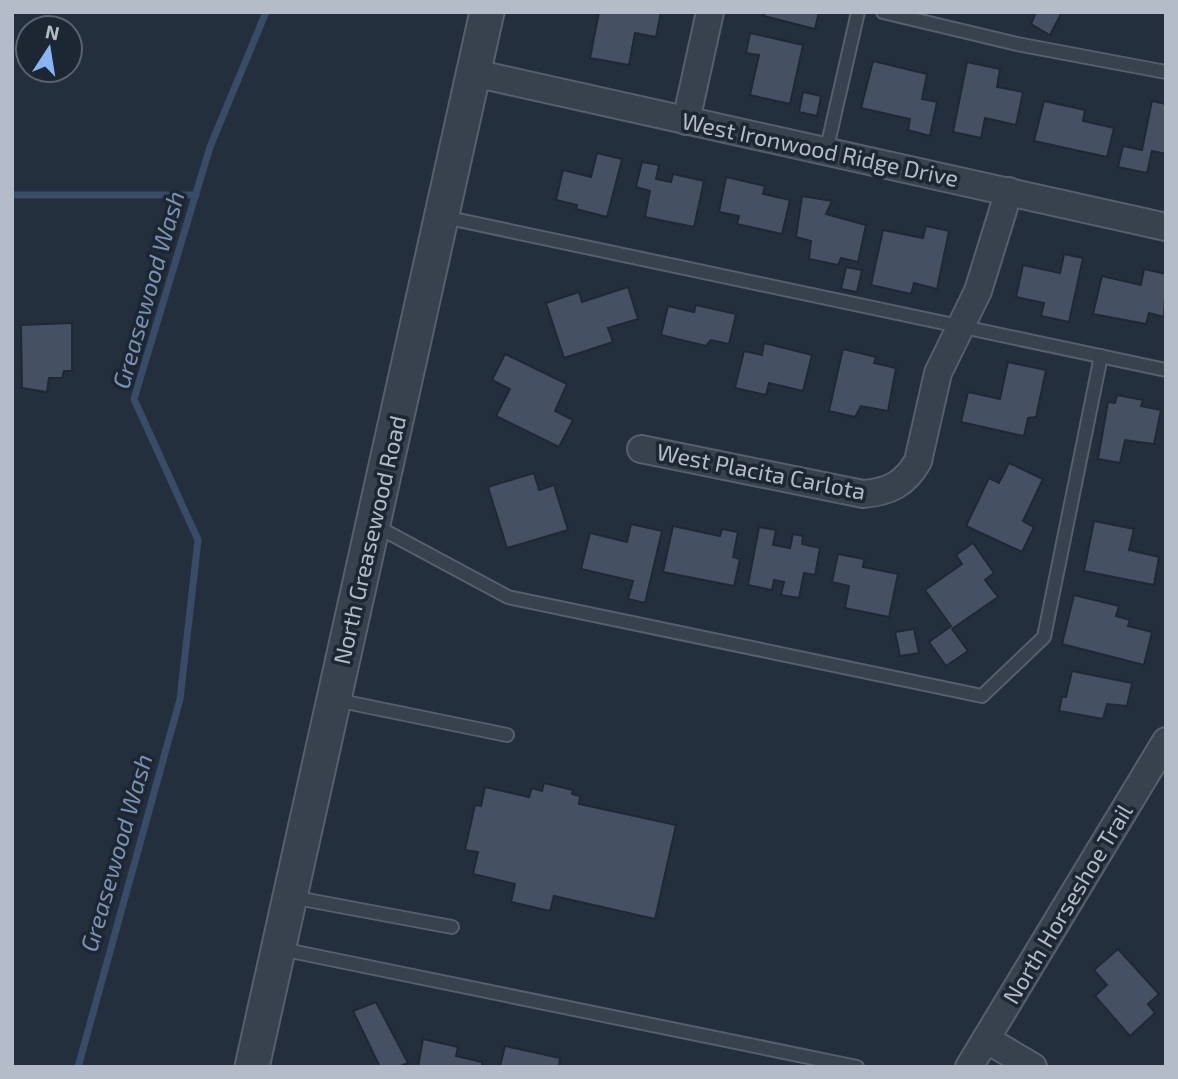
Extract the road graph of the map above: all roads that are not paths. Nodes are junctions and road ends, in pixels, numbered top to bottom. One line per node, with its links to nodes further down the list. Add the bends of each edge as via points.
1 (487, 12): 6 (street, North Greasewood Road)
2 (710, 12): 7 (street)
3 (858, 12): 8 (lane)
4 (883, 12): 5 (lane, via 1017,44)
5 (1166, 72)
6 (474, 73): 7 (street, West Ironwood Ridge Drive); 10 (street, North Greasewood Road)
7 (686, 121): 8 (street, West Ironwood Ridge Drive)
8 (827, 152): 9 (street, West Ironwood Ridge Drive)
9 (1009, 191): 11 (street, West Ironwood Ridge Drive); 12 (street, West Placita Carlota, via 978,290)
10 (442, 217): 12 (lane); 16 (street, North Greasewood Road)
11 (1166, 228)
12 (960, 327): 13 (lane); 15 (street, West Placita Carlota, via 938,373 918,461 904,493 863,494)
13 (1101, 356): 14 (lane); 16 (lane, via 1044,637 982,696 509,597)
14 (1166, 370)
15 (641, 449)
16 (374, 524): 17 (street, North Greasewood Road)
17 (334, 700): 18 (lane); 20 (street, North Greasewood Road)
18 (507, 735)
19 (1166, 741): 23 (street, North Horseshoe Trail)
20 (290, 897): 21 (lane); 22 (street, North Greasewood Road)
21 (452, 927)
22 (279, 948): 24 (street, North Greasewood Road); 25 (lane)
23 (986, 1038): 26 (street, North Horseshoe Trail); 27 (street)
24 (252, 1067)
25 (857, 1067)
26 (969, 1067)
27 (1033, 1067)

